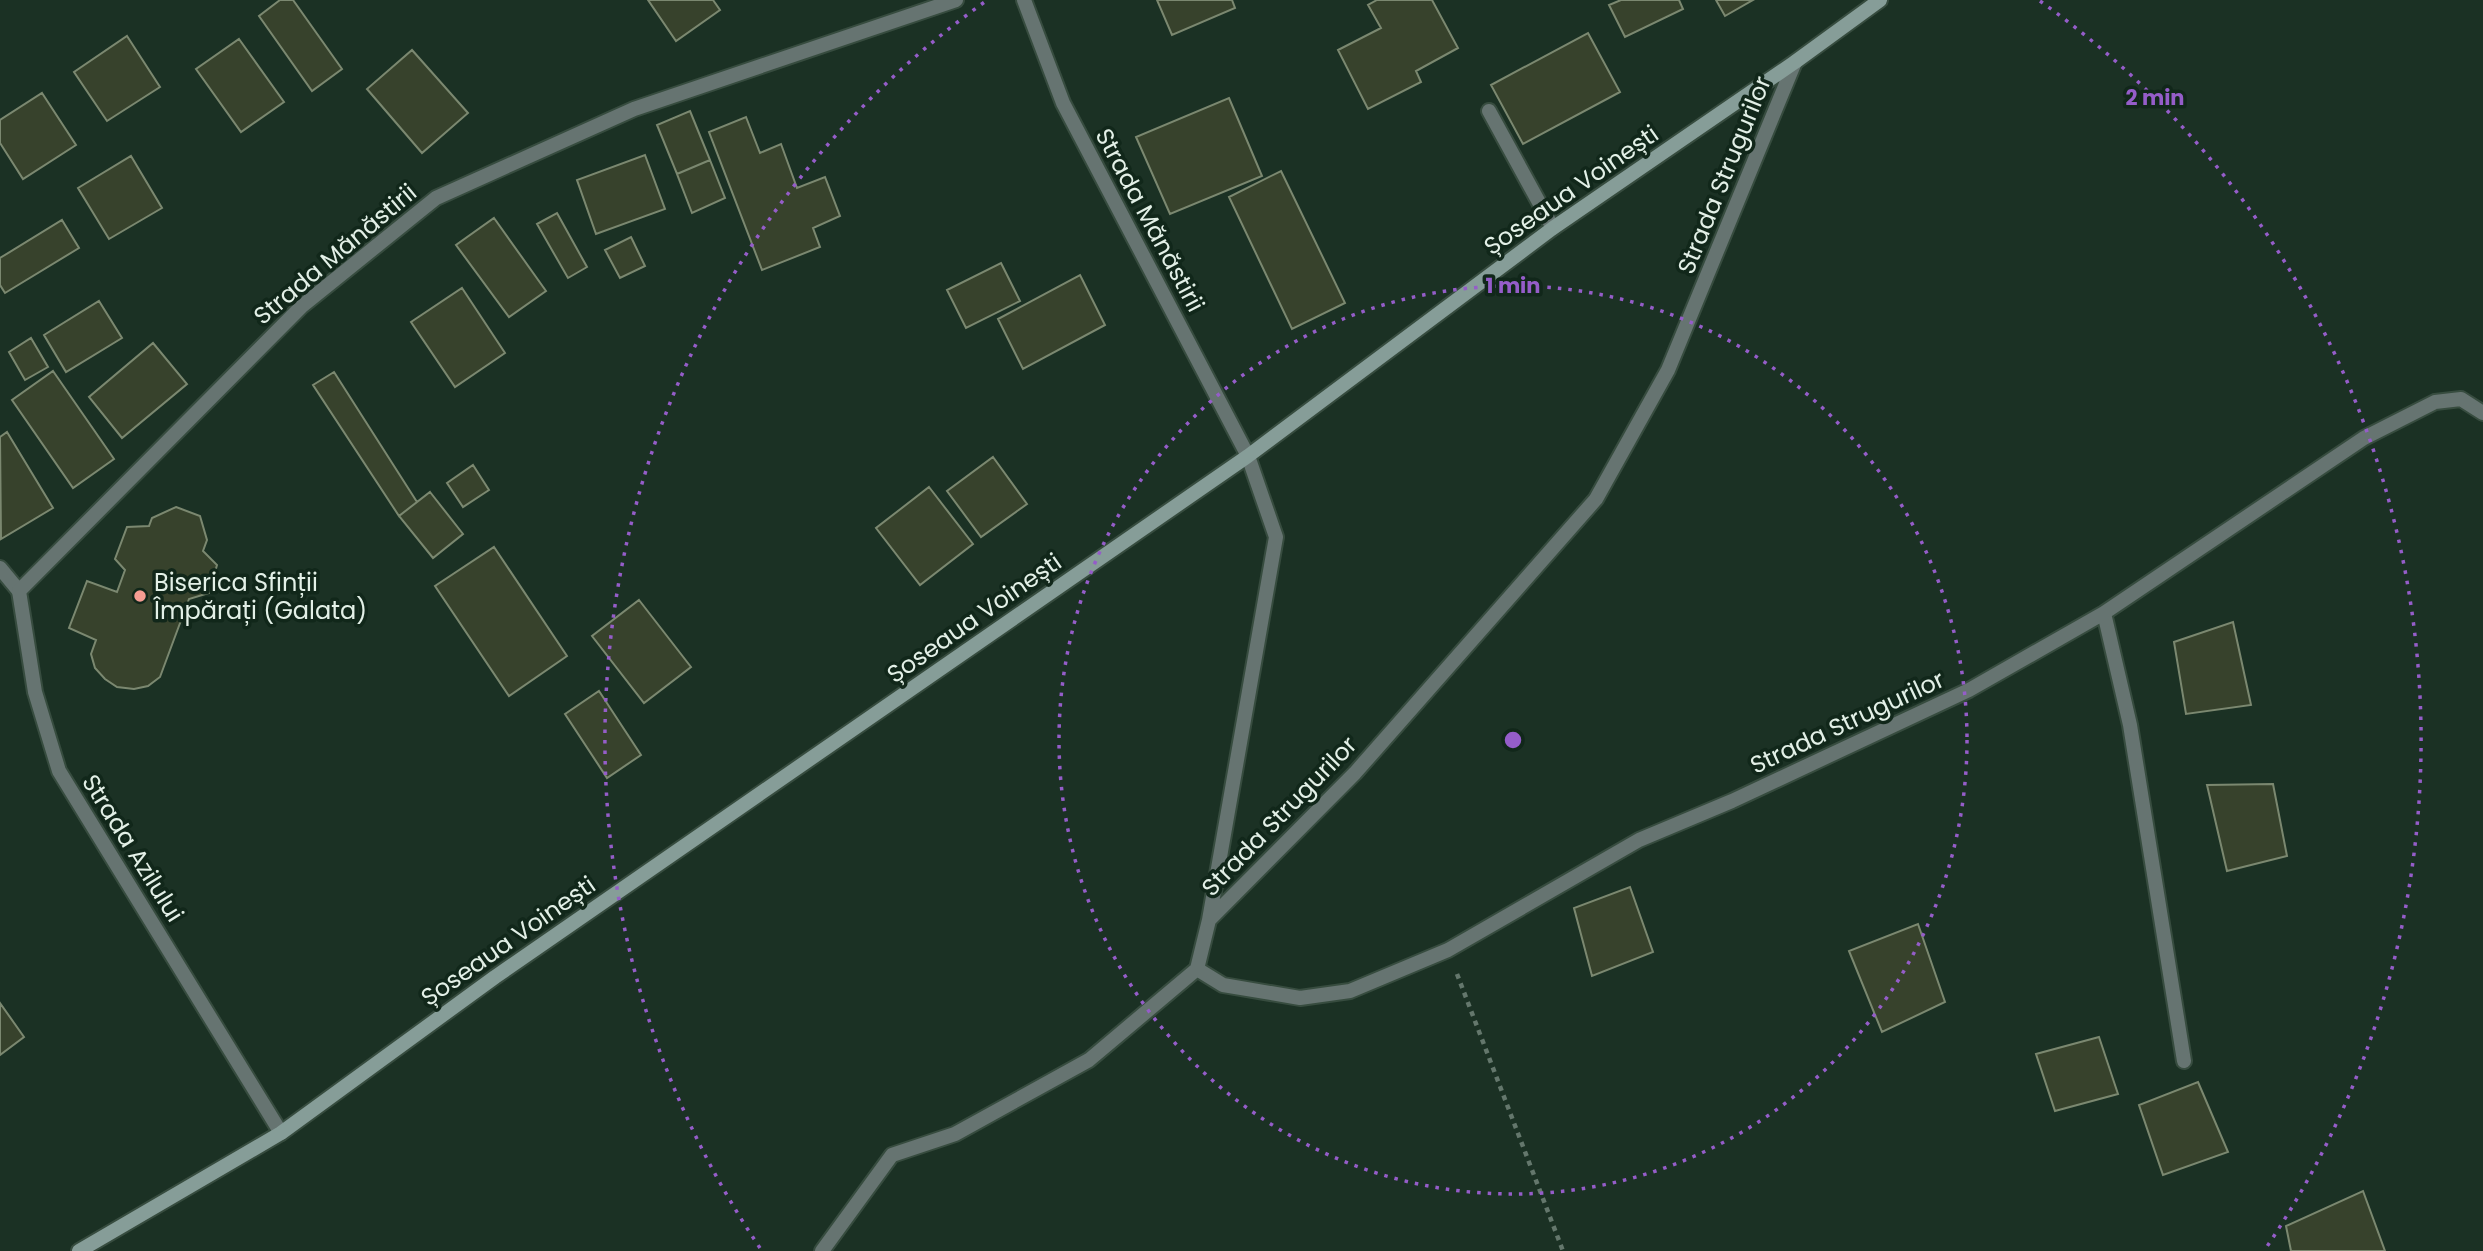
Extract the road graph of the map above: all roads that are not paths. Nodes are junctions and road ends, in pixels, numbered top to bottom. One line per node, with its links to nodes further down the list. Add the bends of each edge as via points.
1 (956, 0): 10 (street, Strada Mănăstirii, via 634,109 436,198 302,306)
2 (1024, 0): 8 (street, Strada Mănăstirii, via 1063,103)
3 (1880, 0): 4 (main road, Șoseaua Voinești)
4 (1795, 62): 6 (main road, Șoseaua Voinești); 12 (street, Strada Strugurilor, via 1668,370 1595,499 1355,774)
5 (1489, 111): 6 (street)
6 (1553, 228): 8 (main road, Șoseaua Voinești)
7 (2483, 413): 11 (street, Strada Strugurilor, via 2461,399 2435,402 2364,438)
8 (1248, 456): 12 (street, Strada Mănăstirii, via 1276,537); 15 (main road, Șoseaua Voinești, via 495,977)
9 (0, 568): 10 (street)
10 (19, 591): 15 (street, Strada Azilului, via 35,692 59,771)
11 (2104, 613): 13 (street, Strada Strugurilor, via 1969,690 1639,840 1448,950 1350,991 1300,998 1223,985); 14 (street, via 2130,725)
12 (1209, 920): 13 (street, Strada Strugurilor)
13 (1197, 969): 17 (street, via 1089,1060 955,1134 892,1155)
14 (2184, 1062)
15 (281, 1133): 16 (main road, Șoseaua Voinești)
16 (79, 1251)
17 (822, 1251)

